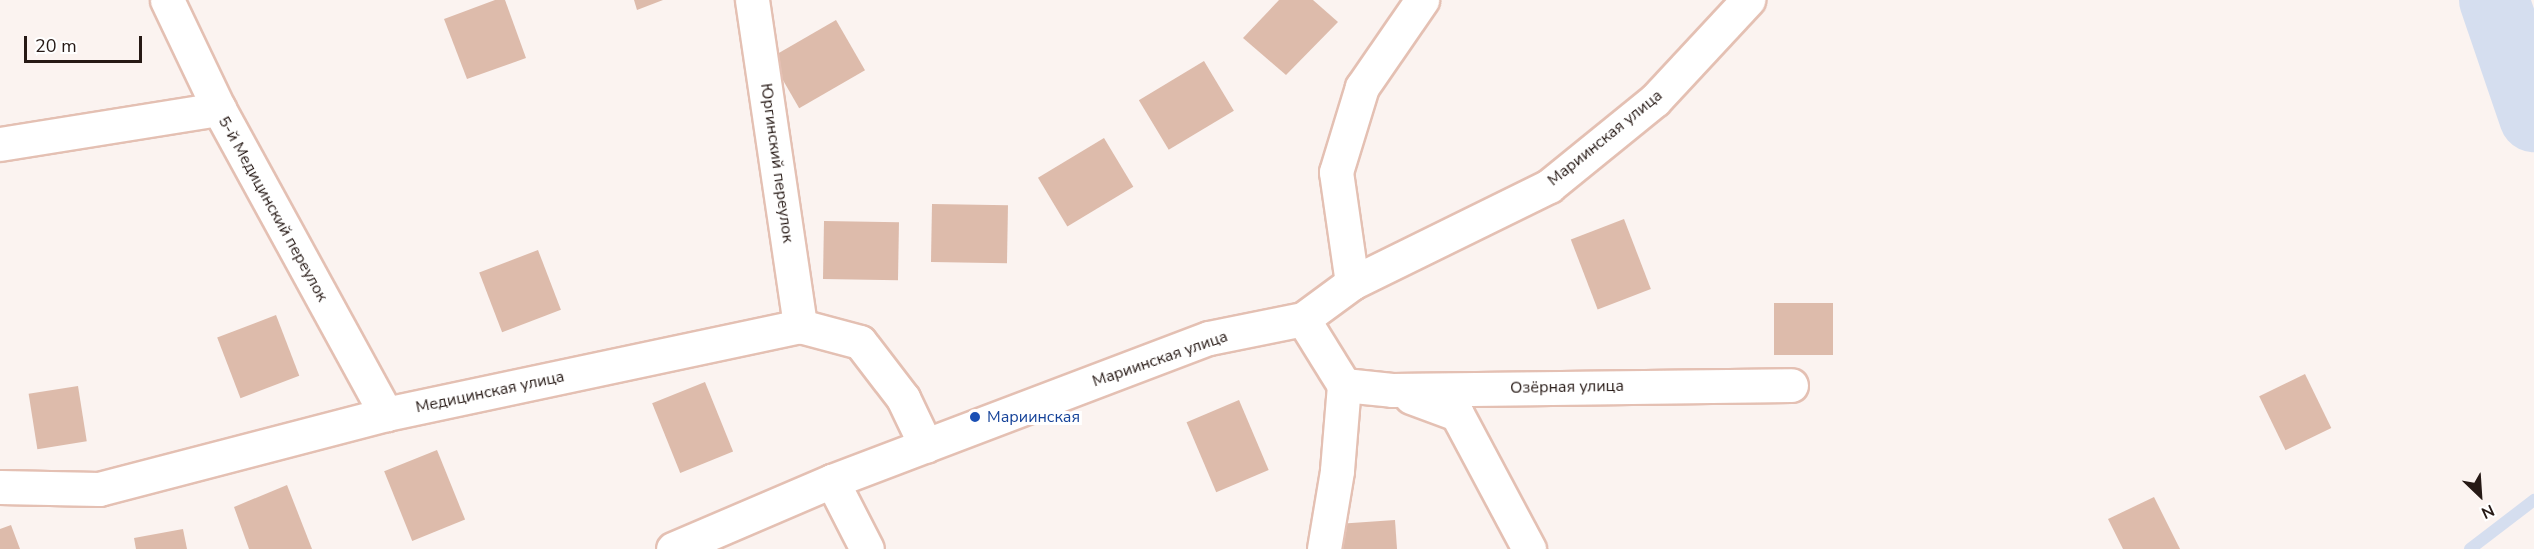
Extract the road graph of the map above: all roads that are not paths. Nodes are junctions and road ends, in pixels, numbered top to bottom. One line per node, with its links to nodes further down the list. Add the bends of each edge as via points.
1 (167, 0): 5 (street, 5-й Медицинский переулок)
2 (752, 0): 9 (street, Юргинский переулок)
3 (1422, 0): 7 (street, via 1362,87 1336,172)
4 (1748, 0): 7 (street, Мариинская улица, via 1655,100 1549,186)
5 (219, 109): 6 (street); 13 (street, 5-й Медицинский переулок)
6 (0, 144)
7 (1352, 283): 8 (street, Мариинская улица)
8 (1303, 319): 10 (street); 14 (street, Мариинская улица, via 1209,339)
9 (800, 326): 13 (street, Медицинская улица); 14 (street, Медицинская улица, via 860,342 903,398)
10 (1344, 385): 12 (street, Озёрная улица); 19 (street, via 1337,471)
11 (1791, 385): 12 (street, Озёрная улица)
12 (1392, 390): 20 (street, via 1457,414)
13 (386, 414): 16 (street, Медицинская улица, via 99,489)
14 (926, 446): 15 (street, Мариинская улица)
15 (832, 482): 17 (street, Мариинская улица); 18 (street)
16 (0, 487)
17 (673, 549)
18 (867, 549)
19 (1324, 549)
20 (1529, 549)

